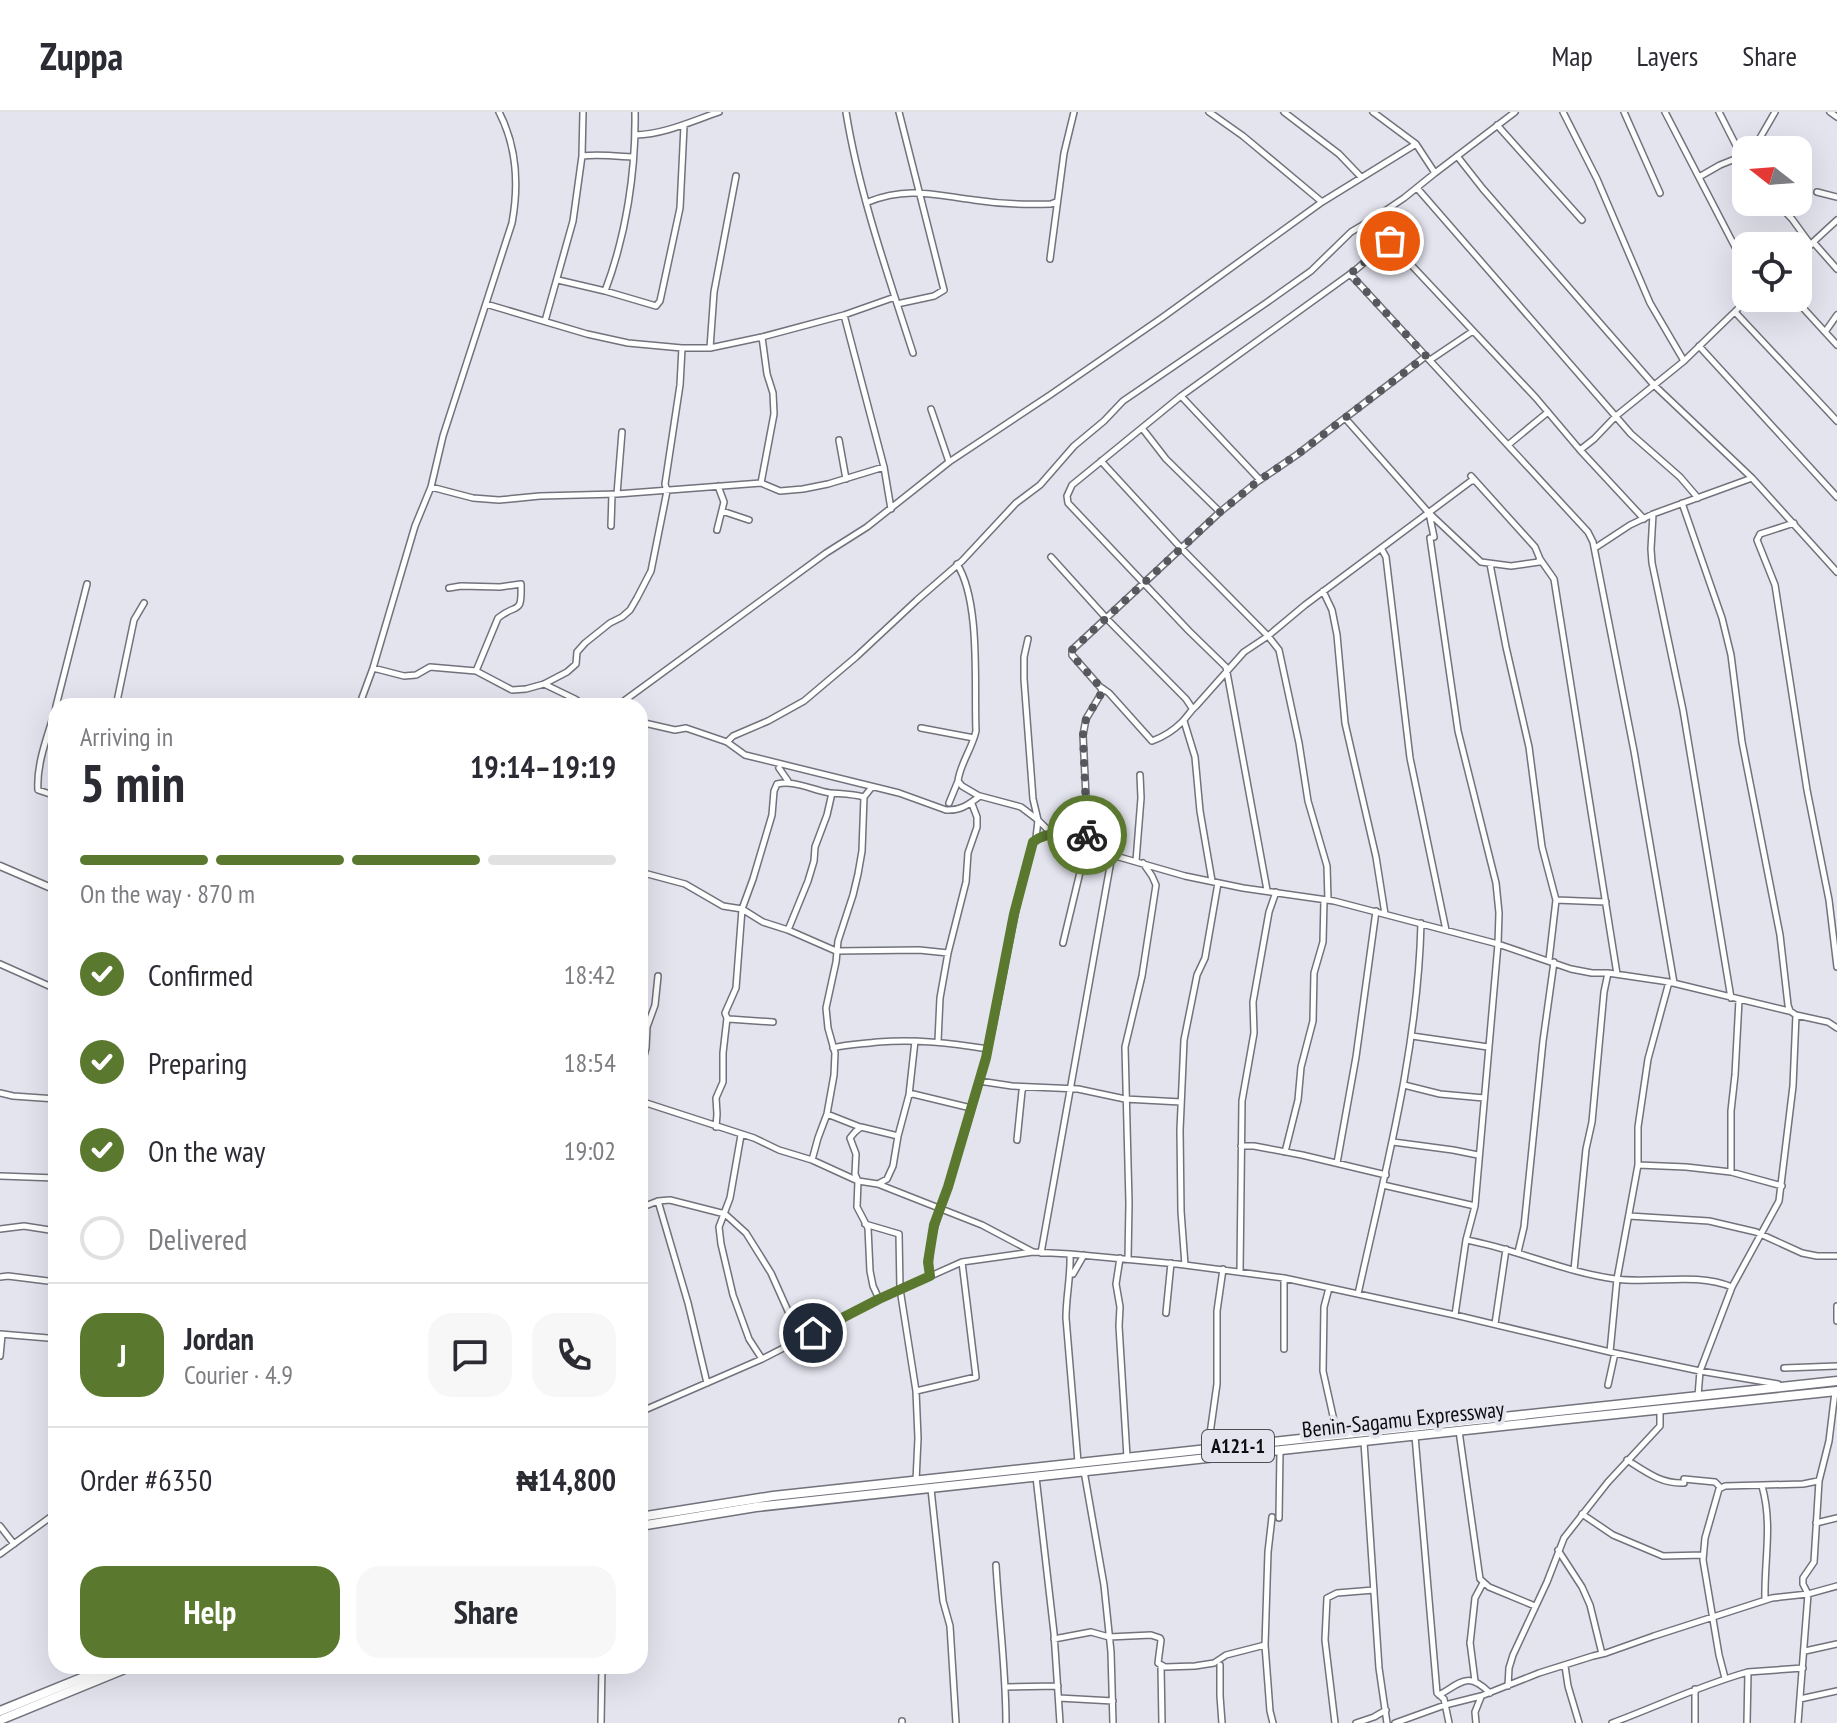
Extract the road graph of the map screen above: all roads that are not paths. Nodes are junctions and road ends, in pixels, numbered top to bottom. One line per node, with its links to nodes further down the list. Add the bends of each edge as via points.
1 (499, 112): 55 (street, via 514,155 516,201)
2 (583, 112): 25 (street)
3 (635, 112): 21 (street)
4 (719, 112): 20 (street)
5 (846, 112): 40 (street)
6 (899, 112): 35 (street)
7 (1074, 112): 38 (street)
8 (1209, 112): 39 (street)
9 (1284, 112): 31 (street)
10 (1373, 112): 24 (street)
11 (1515, 112): 19 (street)
12 (1563, 112): 70 (street, via 1645,292)
13 (1624, 112): 36 (street)
14 (1665, 112): 32 (street)
15 (1719, 112): 23 (street)
16 (1775, 112): 22 (street)
17 (1830, 112): 18 (street)
18 (1837, 117)
19 (1497, 125): 26 (street); 43 (street)
20 (684, 126): 21 (street); 53 (street, via 680,208 660,301 656,306)
21 (636, 135): 27 (street)
22 (1761, 136)
23 (1732, 138)
24 (1416, 144): 29 (street); 31 (street)
25 (582, 156): 27 (street); 52 (street)
26 (1457, 156): 29 (street); 71 (street)
27 (632, 157): 53 (street, via 622,238)
28 (1732, 164): 32 (street)
29 (1435, 173): 33 (street)
30 (736, 176): 67 (street, via 714,292)
31 (1361, 177): 39 (street)
32 (1699, 177): 47 (street)
33 (1417, 188): 42 (street); 75 (street)
34 (1817, 192): 37 (street)
35 (920, 193): 38 (street, via 1013,205); 40 (street, via 885,195); 54 (street, via 944,290)
36 (1660, 193)
37 (1837, 197)
38 (1056, 202): 49 (street)
39 (1322, 202): 84 (street)
40 (868, 203): 54 (street)
41 (1789, 216): 45 (street)
42 (1373, 219): 46 (street); 112 (street, via 1351,232 1311,271 1123,401)
43 (1582, 220)
44 (1837, 220): 48 (street)
45 (1802, 232)
46 (1390, 241): 51 (street); 61 (street)
47 (1732, 241)
48 (1812, 244): 50 (street)
49 (1050, 259)
50 (1837, 269)
51 (1350, 274): 69 (street); 72 (street)
52 (558, 280): 53 (street); 60 (street)
53 (605, 291)
54 (896, 301): 58 (street); 68 (street)
55 (486, 304): 60 (street); 91 (street)
56 (1735, 312): 65 (street); 77 (street)
57 (1807, 312): 62 (street)
58 (844, 315): 63 (street); 85 (street)
59 (1837, 315): 62 (street)
60 (545, 321): 66 (street, via 628,343)
61 (1473, 331): 69 (street); 74 (street)
62 (1825, 332): 64 (street)
63 (762, 337): 67 (street); 89 (street, via 774,414)
64 (1837, 345)
65 (1699, 346): 70 (street); 94 (street)
66 (682, 348): 67 (street); 92 (street)
67 (710, 348)
68 (913, 353)
69 (1428, 358): 76 (street); 81 (street)
70 (1684, 361): 71 (street)
71 (1654, 385): 75 (street); 86 (street)
72 (1181, 396): 78 (street); 88 (street)
73 (931, 409): 84 (street)
74 (1548, 412): 81 (street); 82 (street)
75 (1616, 416): 82 (street); 95 (street)
76 (1345, 418): 88 (street); 100 (street)
77 (1837, 421)
78 (1142, 428): 83 (street); 99 (street)
79 (622, 432): 93 (street)
80 (839, 440): 87 (street)
81 (1508, 445): 109 (street, via 1588,532)
82 (1580, 450): 102 (street)
83 (1101, 461): 107 (street); 116 (street, via 1072,485 1068,503)
84 (949, 462): 97 (street)
85 (884, 467): 87 (street); 97 (street)
86 (1752, 478): 95 (street); 104 (street)
87 (846, 479): 89 (street, via 780,491)
88 (1260, 480): 99 (street)
89 (761, 483): 90 (street)
90 (718, 486): 92 (street); 98 (street)
91 (431, 487): 93 (street, via 499,500); 125 (street)
92 (667, 491): 93 (street); 128 (street, via 651,571 630,610 585,643 567,672)
93 (614, 494): 105 (street)
94 (1837, 497)
95 (1698, 498): 96 (street)
96 (1682, 503): 101 (street); 190 (street, via 1731,655 1742,742)
97 (891, 509): 134 (street)
98 (722, 511): 103 (street); 106 (street)
99 (1220, 512): 107 (street)
100 (1428, 512): 108 (street); 111 (street, via 1473,478); 113 (street, via 1481,562); 177 (street, via 1458,731 1496,883)
101 (1653, 514): 102 (street); 188 (street, via 1652,563 1683,710)
102 (1644, 519): 109 (street)
103 (749, 520)
104 (1795, 523): 114 (street); 182 (street, via 1760,534 1757,540 1775,585)
105 (611, 526)
106 (717, 530)
107 (1181, 548): 116 (street); 121 (street)
108 (1381, 548): 118 (street); 175 (street, via 1410,758)
109 (1595, 548): 186 (street)
110 (1051, 557): 120 (street)
111 (1540, 559): 113 (street, via 1511,566); 169 (street, via 1554,579)
112 (957, 564): 140 (street, via 966,577 975,650); 141 (street, via 804,701)
113 (1490, 564): 168 (street)
114 (1837, 572)
115 (87, 584): 130 (street)
116 (1144, 584): 120 (street); 126 (street)
117 (449, 588): 127 (street, via 521,584 521,602 498,618)
118 (1323, 591): 121 (street); 172 (street, via 1337,635 1345,723)
119 (144, 603): 131 (street, via 134,620)
120 (1107, 619): 124 (street); 135 (street)
121 (1268, 636): 126 (street); 167 (street, via 1279,650 1308,801 1327,866)
122 (1028, 639): 153 (street, via 1024,679)
123 (1066, 646): 124 (street)
124 (1072, 655): 129 (street)
125 (373, 668): 127 (street, via 404,676 430,667); 132 (street)
126 (1227, 670): 135 (street); 165 (street)
127 (476, 671): 128 (street, via 512,690)
128 (544, 684): 133 (street)
129 (1101, 688): 136 (street, via 1152,741); 156 (street, via 1083,735)
130 (58, 698)
131 (117, 698)
132 (362, 698)
133 (570, 698)
134 (628, 698)
135 (1192, 708): 136 (street)
136 (1184, 721): 162 (street)
137 (648, 724): 141 (street, via 686,728)
138 (921, 728): 140 (street)
139 (48, 737): 148 (street, via 38,790)
140 (974, 738): 144 (street)
141 (727, 742): 146 (street, via 760,760)
142 (779, 768): 145 (street)
143 (1140, 775): 158 (street)
144 (958, 780): 149 (street); 151 (street)
145 (787, 782): 147 (street); 170 (street, via 777,784 774,791 772,815)
146 (873, 786): 150 (street); 152 (street, via 946,810)
147 (832, 793): 150 (street); 174 (street, via 808,881)
148 (48, 794)
149 (980, 796): 152 (street); 153 (street, via 1021,807)
150 (864, 797): 178 (street, via 858,874)
151 (949, 803)
152 (972, 804): 179 (street, via 977,827)
153 (1038, 820): 154 (street); 155 (street)
154 (1052, 834): 155 (street); 156 (street)
155 (1036, 838): 200 (street, via 1014,914)
156 (1088, 839): 157 (street); 176 (street)
157 (1112, 855): 158 (street); 204 (street)
158 (1139, 862): 160 (street); 163 (street)
159 (0, 866): 164 (street)
160 (1165, 871): 162 (street); 163 (street)
161 (648, 874): 170 (street)
162 (1215, 882): 165 (street); 210 (street, via 1207,948 1184,1040)
163 (1156, 885): 209 (street, via 1125,1047)
164 (48, 887)
165 (1267, 890): 166 (street)
166 (1276, 892): 167 (street); 220 (street, via 1254,998)
167 (1326, 900): 171 (street); 221 (street, via 1314,973 1313,1021)
168 (1556, 900): 169 (street); 180 (street)
169 (1606, 902): 184 (street)
170 (742, 909): 174 (street); 191 (street, via 736,988 726,1006)
171 (1376, 911): 172 (street); 224 (street)
172 (1385, 914): 173 (street)
173 (1421, 923): 175 (street); 195 (street)
174 (788, 930): 178 (street)
175 (1446, 930): 177 (street)
176 (1063, 943)
177 (1498, 944): 180 (street); 198 (street)
178 (836, 951): 179 (street); 199 (street, via 826,1008)
179 (948, 953): 197 (street)
180 (1551, 961): 183 (street); 247 (street)
181 (0, 964): 187 (street)
182 (1837, 967)
183 (1608, 973): 184 (street); 257 (street)
184 (1617, 974): 186 (street)
185 (658, 976): 193 (street)
186 (1672, 983): 188 (street); 225 (street, via 1648,1059)
187 (48, 985)
188 (1731, 998): 189 (street)
189 (1739, 1000): 190 (street); 226 (street)
190 (1793, 1013): 194 (street); 233 (street, via 1793,1086)
191 (727, 1018): 192 (street); 214 (street)
192 (773, 1022)
193 (648, 1024)
194 (1837, 1027)
195 (1412, 1036): 198 (street); 202 (street)
196 (915, 1041): 197 (street); 199 (street); 206 (street)
197 (938, 1041): 200 (street)
198 (1488, 1047): 208 (street)
199 (833, 1048): 213 (street)
200 (988, 1049): 201 (street)
201 (979, 1081): 203 (street); 212 (street)
202 (1404, 1085): 208 (street); 219 (street)
203 (1024, 1087): 204 (street); 218 (street)
204 (1070, 1089): 209 (street); 246 (street)
205 (0, 1093): 207 (street)
206 (909, 1095): 212 (street); 217 (street)
207 (48, 1098)
208 (1484, 1098): 222 (street)
209 (1125, 1099): 210 (street); 252 (street)
210 (1181, 1102): 255 (street)
211 (648, 1104): 214 (street)
212 (971, 1108): 237 (street)
213 (827, 1114): 215 (street); 223 (street)
214 (716, 1127): 216 (street)
215 (861, 1127): 217 (street); 230 (street, via 850,1138)
216 (741, 1135): 223 (street); 238 (street)
217 (898, 1136): 231 (street, via 893,1166)
218 (1017, 1140)
219 (1393, 1142): 222 (street); 227 (street)
220 (1241, 1146): 221 (street); 258 (street)
221 (1285, 1152): 224 (street)
222 (1478, 1155): 236 (street)
223 (812, 1160): 230 (street)
224 (1337, 1163): 227 (street)
225 (1638, 1165): 226 (street); 239 (street)
226 (1731, 1172): 233 (street)
227 (1386, 1175): 232 (street)
228 (0, 1176): 229 (street)
229 (48, 1178)
230 (858, 1181): 231 (street); 240 (street, via 857,1207)
231 (878, 1184): 237 (street)
232 (1383, 1185): 236 (street); 268 (street)
233 (1782, 1186): 243 (street)
234 (658, 1201): 235 (street); 238 (street); 286 (street)
235 (648, 1205)
236 (1475, 1206): 244 (street)
237 (940, 1209): 246 (street); 259 (street, via 930,1245)
238 (725, 1214): 275 (street, via 746,1233 792,1320); 281 (street, via 719,1227 733,1295)
239 (1629, 1216): 243 (street, via 1709,1221); 263 (street)
240 (865, 1224): 267 (street, via 899,1234); 269 (street, via 871,1279)
241 (0, 1229): 242 (street)
242 (48, 1230)
243 (1760, 1234): 250 (street, via 1795,1251); 265 (street)
244 (1466, 1240): 245 (street); 272 (street)
245 (1506, 1249): 247 (street); 274 (street)
246 (1037, 1252): 248 (street); 253 (street)
247 (1518, 1252): 257 (street)
248 (1070, 1254): 249 (street); 262 (street)
249 (1084, 1255): 251 (street); 262 (street)
250 (1837, 1256)
251 (1120, 1258): 252 (street); 301 (street, via 1116,1284)
252 (1128, 1259): 254 (street)
253 (962, 1262): 259 (street); 289 (street, via 976,1377)
254 (1171, 1263): 255 (street); 271 (street)
255 (1185, 1265): 256 (street)
256 (1223, 1269): 258 (street); 299 (street)
257 (1574, 1270): 263 (street)
258 (1240, 1271): 261 (street)
259 (930, 1276): 267 (street)
260 (0, 1277): 264 (street)
261 (1284, 1278): 266 (street); 278 (street)
262 (1070, 1279): 303 (street, via 1066,1318)
263 (1617, 1279): 265 (street, via 1710,1280); 279 (street)
264 (48, 1282)
265 (1732, 1287): 284 (street)
266 (1329, 1288): 268 (street); 296 (street, via 1323,1371)
267 (900, 1289): 269 (street); 289 (street)
268 (1358, 1294): 272 (street)
269 (879, 1299): 275 (street)
270 (1837, 1306): 273 (street)
271 (1166, 1313)
272 (1455, 1315): 274 (street)
273 (1837, 1321)
274 (1495, 1324): 279 (street)
275 (813, 1333): 281 (street)
276 (1, 1334): 277 (street); 280 (street)
277 (48, 1337)
278 (1284, 1349)
279 (1612, 1353): 284 (street); 287 (street)
280 (0, 1356)
281 (762, 1359): 286 (street)
282 (1837, 1366): 283 (street)
283 (1784, 1368)
284 (1700, 1371): 288 (street); 291 (street)
285 (1837, 1381): 288 (highway, A121-1)
286 (707, 1383): 292 (street)
287 (1608, 1385)
288 (1786, 1386): 291 (highway, A121-1)
289 (916, 1391): 306 (street)
290 (1836, 1392): 293 (highway, Benin-Sagamu Expressway / A121-1); 294 (street)
291 (1698, 1396): 296 (highway, A121-1)
292 (648, 1409)
293 (1660, 1410): 295 (highway, Benin-Sagamu Expressway / A121-1); 302 (street, via 1660,1426)
294 (1834, 1419): 305 (street)
295 (1459, 1431): 297 (highway, Benin-Sagamu Expressway / A121-1); 322 (street)
296 (1337, 1434): 299 (highway, A121-1)
297 (1415, 1436): 298 (highway, Benin-Sagamu Expressway / A121-1); 356 (street, via 1430,1621)
298 (1364, 1442): 300 (highway, Benin-Sagamu Expressway / A121-1); 324 (street)
299 (1208, 1449): 301 (highway, A121-1)
300 (1280, 1451): 303 (highway, Benin-Sagamu Expressway / A121-1); 334 (street, via 1268,1552)
301 (1128, 1458): 303 (highway, A121-1)
302 (1627, 1460): 308 (street, via 1671,1484 1715,1482); 310 (street)
303 (1081, 1467): 304 (highway, Benin-Sagamu Expressway / A121-1); 306 (highway, A121-1); 330 (street)
304 (1036, 1477): 309 (highway, Benin-Sagamu Expressway / A121-1); 331 (street)
305 (1819, 1481): 307 (street); 314 (street)
306 (916, 1482): 311 (highway, A121-1)
307 (1762, 1486): 308 (street); 326 (street, via 1768,1522)
308 (1720, 1487): 320 (street)
309 (931, 1489): 315 (highway, Benin-Sagamu Expressway / A121-1, via 756,1507); 365 (street, via 950,1626)
310 (1582, 1514): 318 (street); 320 (street, via 1613,1535 1663,1556)
311 (648, 1516)
312 (1837, 1518): 314 (street)
313 (48, 1519): 317 (street)
314 (1816, 1523): 325 (street, via 1814,1562 1803,1578)
315 (648, 1525)
316 (0, 1526): 317 (street)
317 (14, 1544): 319 (street)
318 (1558, 1550): 327 (street); 336 (street, via 1590,1605)
319 (0, 1554)
320 (1703, 1555): 328 (street)
321 (996, 1565): 349 (street)
322 (1483, 1583): 327 (street); 332 (street, via 1475,1598)
323 (1837, 1586): 325 (street)
324 (1374, 1590): 359 (street); 372 (street, via 1327,1598 1325,1640)
325 (1808, 1594): 326 (street); 335 (street)
326 (1766, 1600): 328 (street)
327 (1535, 1606): 350 (street, via 1513,1655)
328 (1713, 1618): 336 (street); 346 (street)
329 (1469, 1632): 332 (street)
330 (1109, 1637): 331 (street, via 1091,1632); 339 (street, via 1160,1638); 358 (street)
331 (1054, 1639): 348 (street)
332 (1470, 1644): 347 (street)
333 (1837, 1644): 335 (street)
334 (1265, 1645): 339 (street, via 1208,1664); 371 (street)
335 (1805, 1651): 341 (street)
336 (1602, 1654): 340 (street)
337 (1325, 1661): 372 (street)
338 (1220, 1665): 370 (street)
339 (1161, 1666): 369 (street)
340 (1565, 1666): 350 (street); 378 (street)
341 (1803, 1668): 342 (street); 357 (street)
342 (1748, 1672): 346 (street); 382 (street)
343 (91, 1674): 360 (highway)
344 (112, 1674): 362 (highway)
345 (602, 1674): 364 (street)
346 (1725, 1678): 351 (street)
347 (1475, 1681): 353 (street); 356 (street, via 1464,1680)
348 (1058, 1686): 349 (street); 355 (street)
349 (1006, 1687): 366 (street)
350 (1507, 1687): 353 (street)
351 (1695, 1689): 361 (street); 381 (street)
352 (1837, 1691): 357 (street)
353 (1490, 1693): 354 (street)
354 (1481, 1696): 356 (street); 377 (street)
355 (1059, 1698): 358 (street); 367 (street)
356 (1443, 1698): 375 (street); 376 (street)
357 (1800, 1699): 383 (street)
358 (1113, 1701): 368 (street)
359 (1386, 1710): 363 (street); 374 (street)
360 (0, 1711)
361 (1644, 1711): 379 (street); 380 (street)
362 (0, 1720)
363 (1364, 1722): 373 (street)
364 (601, 1723)
365 (956, 1723)
366 (1006, 1723)
367 (1060, 1723)
368 (1113, 1723)
369 (1162, 1723)
370 (1222, 1723)
371 (1273, 1723)
372 (1335, 1723)
373 (1356, 1723)
374 (1387, 1723)
375 (1395, 1723)
376 (1449, 1723)
377 (1476, 1723)
378 (1579, 1723)
379 (1612, 1723)
380 (1643, 1723)
381 (1695, 1723)
382 (1747, 1723)
383 (1798, 1723)

